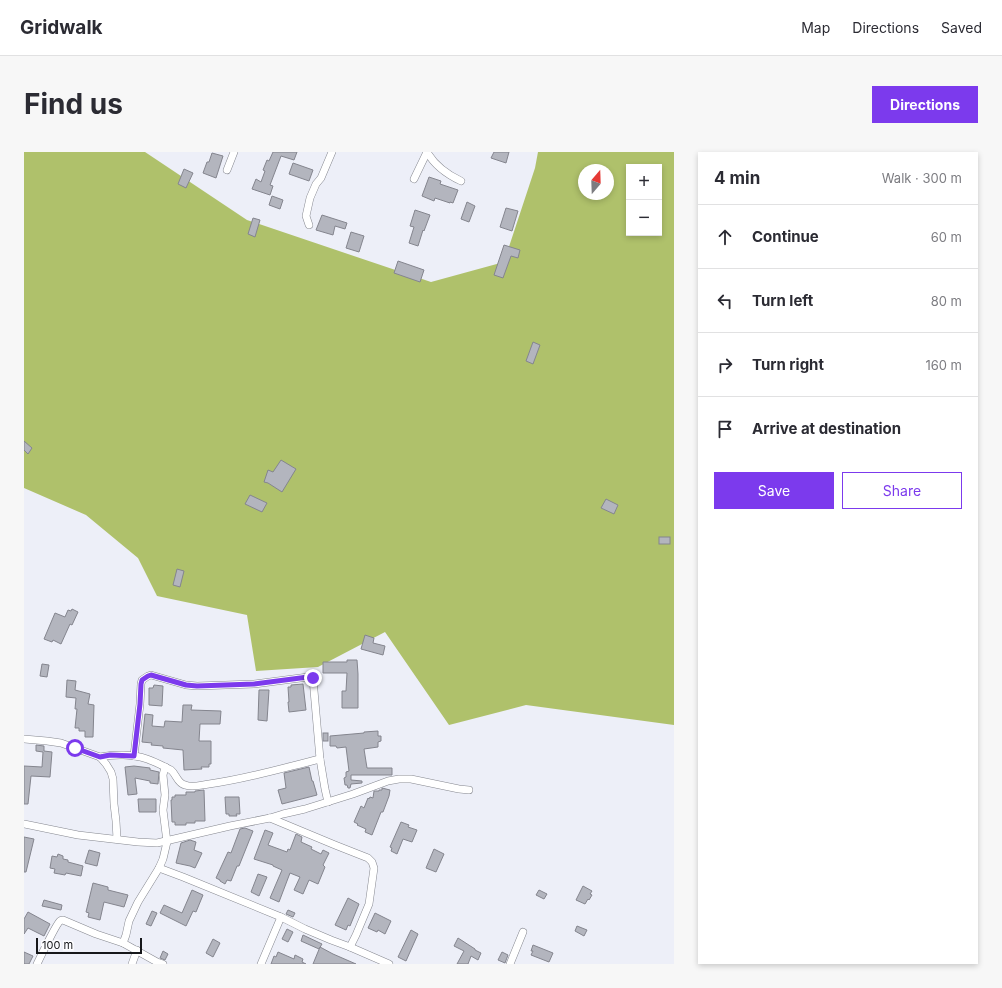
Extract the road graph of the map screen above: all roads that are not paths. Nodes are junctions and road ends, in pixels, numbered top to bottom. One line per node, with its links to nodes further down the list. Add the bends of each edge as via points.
1 (234, 152): 4 (street)
2 (332, 152): 7 (street, via 310,198 306,216)
3 (427, 152): 5 (street); 6 (street, via 440,169)
4 (227, 170)
5 (414, 179)
6 (460, 181)
7 (309, 225)
8 (24, 739): 10 (street, via 61,743)
9 (134, 756): 10 (street); 11 (street, via 141,684 148,676 197,686 254,684 308,677 313,678); 12 (street)
10 (100, 757): 17 (street, via 113,779)
11 (320, 759): 12 (street, via 241,779 194,787 183,785 174,772); 14 (street)
12 (165, 767): 18 (street, via 163,810)
13 (469, 790): 14 (street, via 399,779)
14 (328, 802): 15 (street)
15 (270, 818): 18 (street); 23 (street, via 368,858 372,862 374,868 369,904)
16 (24, 824): 17 (street)
17 (117, 840): 18 (street)
18 (167, 842): 19 (street)
19 (159, 868): 20 (street); 22 (street, via 138,902)
20 (281, 917): 23 (street); 28 (street)
21 (523, 932): 30 (street)
22 (123, 943): 24 (street); 25 (street, via 63,920 59,921)
23 (350, 947): 29 (street)
24 (137, 950): 26 (street); 27 (street)
25 (37, 964)
26 (132, 964)
27 (163, 964)
28 (260, 964)
29 (390, 964)
30 (510, 964)

